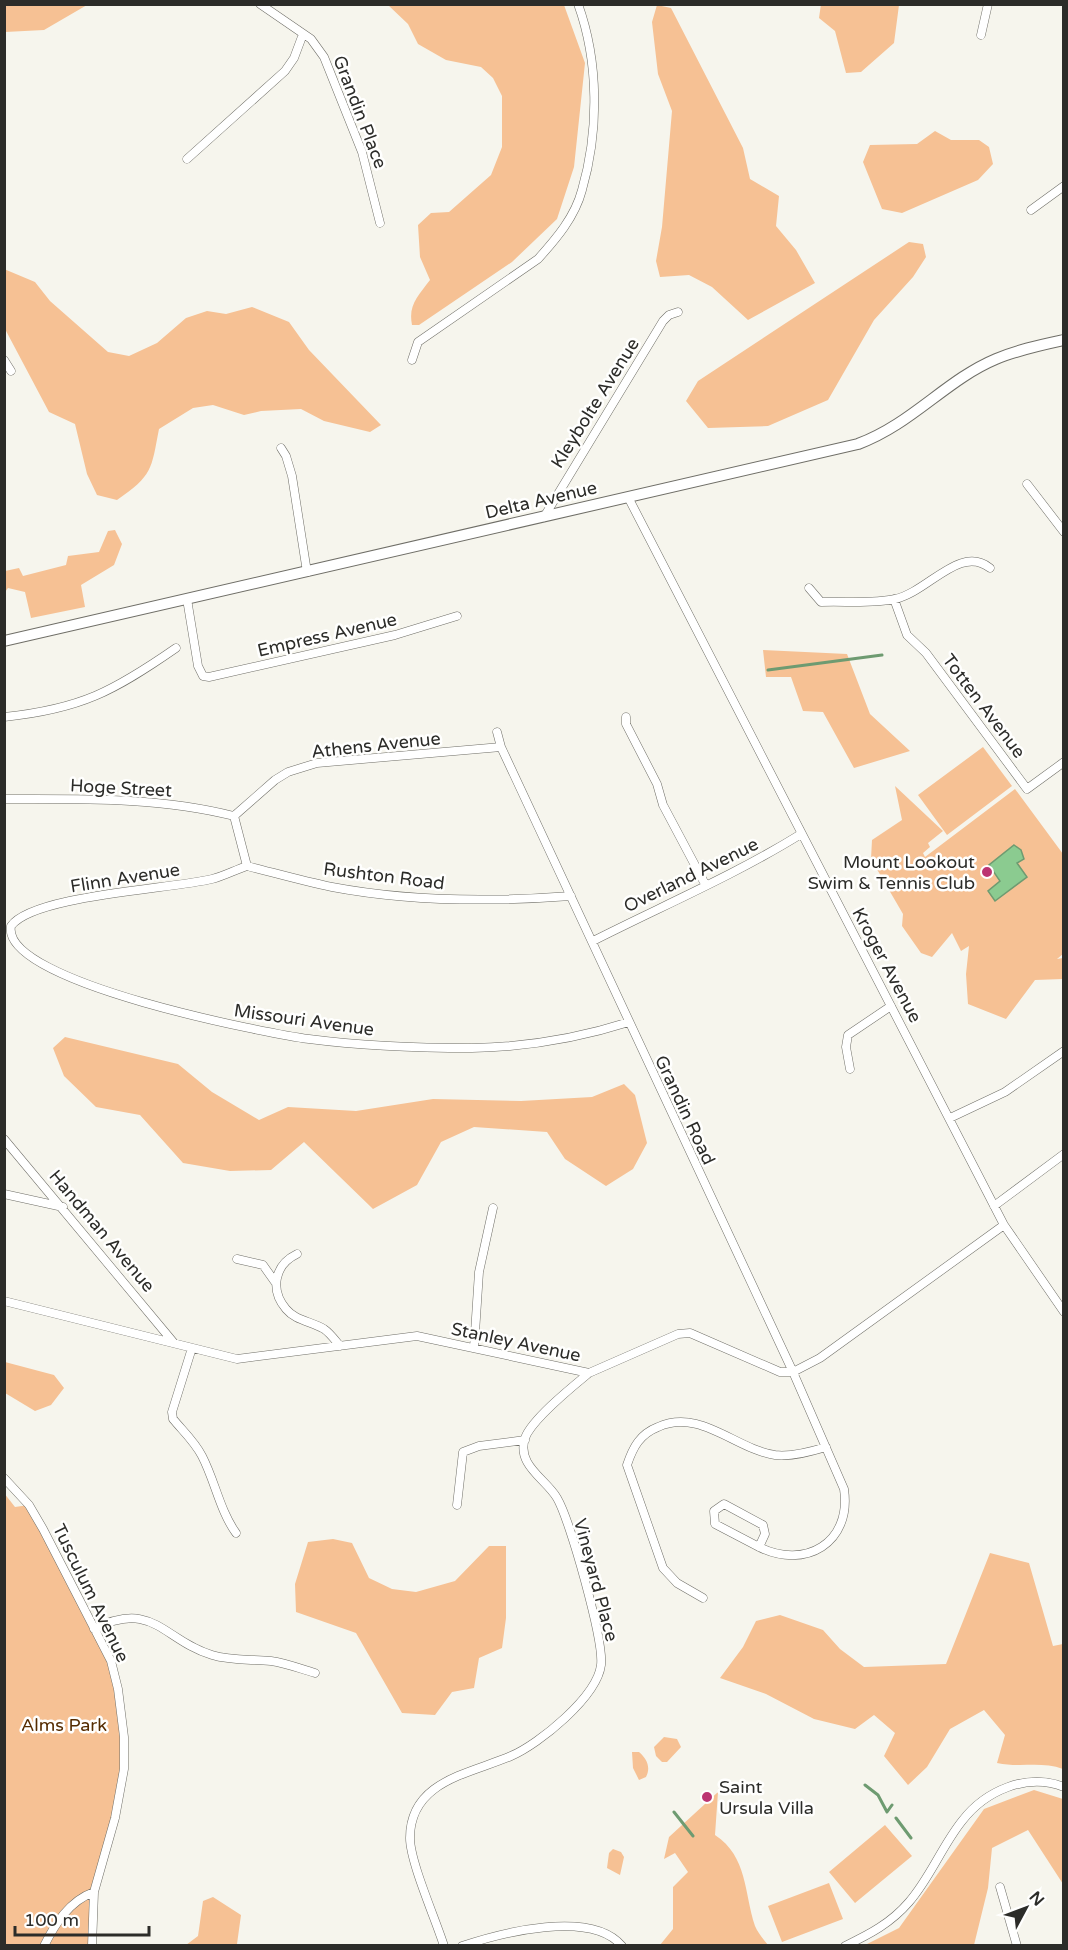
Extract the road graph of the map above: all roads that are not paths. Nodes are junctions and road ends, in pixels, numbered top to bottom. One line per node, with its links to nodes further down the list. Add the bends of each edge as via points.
1 (260, 4): 4 (street, Grandin Place)
2 (578, 4): 13 (street, via 594,77 590,147 582,191 574,210 538,259 418,342)
3 (988, 4): 5 (street)
4 (303, 34): 6 (street, via 294,58 283,72); 9 (street, Grandin Place, via 324,57 351,120)
5 (981, 35)
6 (187, 159)
7 (1064, 186): 8 (street)
8 (1031, 210)
9 (380, 223)
10 (678, 312): 18 (street, Kleybolte Avenue, via 663,321)
11 (1064, 340): 17 (main road, Delta Avenue, via 995,359 874,438)
12 (4, 360): 14 (street)
13 (412, 360)
14 (11, 371)
15 (281, 448): 21 (street, via 292,476)
16 (1027, 484): 19 (street)
17 (628, 497): 18 (main road, Delta Avenue); 35 (street, Kroger Avenue)
18 (544, 517): 21 (main road, Delta Avenue)
19 (1064, 532)
20 (990, 568): 24 (street, via 979,561 966,560 910,594)
21 (307, 572): 23 (main road, Delta Avenue)
22 (809, 588): 24 (street, via 821,602)
23 (187, 599): 25 (street, Empress Avenue, via 198,666 203,676 215,677 395,635); 26 (main road, Delta Avenue)
24 (894, 599): 32 (street, Totten Avenue, via 907,635 926,653 1027,789)
25 (457, 616)
26 (4, 641)
27 (176, 648): 28 (street, via 103,694 76,704)
28 (4, 717)
29 (626, 717): 37 (street, via 663,805)
30 (497, 732): 31 (street, Grandin Road)
31 (501, 747): 34 (street, Athens Avenue, via 317,763 274,780); 38 (street, Grandin Road)
32 (1064, 762)
33 (4, 799): 34 (street, Hoge Street, via 130,802)
34 (234, 816): 36 (street)
35 (801, 834): 37 (street, Overland Avenue, via 760,860); 41 (street, Kroger Avenue)
36 (247, 866): 38 (street, Rushton Road, via 332,886 422,898 471,901); 39 (street, Flinn Avenue, via 213,879 42,908)
37 (705, 884): 40 (street, Overland Avenue)
38 (570, 897): 40 (street, Grandin Road)
39 (11, 925): 42 (street, Missouri Avenue, via 9,937 17,953 59,980 260,1032 359,1044 475,1047 549,1041)
40 (593, 941): 42 (street, Grandin Road)
41 (891, 1006): 44 (street, via 848,1035); 45 (street, Kroger Avenue)
42 (629, 1022): 62 (street, Grandin Road)
43 (1064, 1051): 45 (street, via 988,1102)
44 (850, 1069)
45 (950, 1118): 49 (street, Kroger Avenue)
46 (4, 1139): 50 (street, Handman Avenue)
47 (1064, 1154): 49 (street)
48 (4, 1194): 50 (street)
49 (994, 1206): 52 (street, Kroger Avenue)
50 (63, 1207): 58 (street, Handman Avenue)
51 (493, 1208): 61 (street, via 479,1272)
52 (1004, 1225): 57 (street, Kroger Avenue); 62 (street, via 820,1358)
53 (297, 1254): 55 (street, via 284,1262)
54 (237, 1259): 55 (street, via 264,1265)
55 (275, 1282): 59 (street, via 286,1309 329,1332)
56 (4, 1300): 58 (street, Stanley Avenue)
57 (1064, 1312)
58 (175, 1344): 60 (street, Stanley Avenue)
59 (340, 1346): 60 (street, Stanley Avenue, via 237,1359); 61 (street, Stanley Avenue, via 417,1336)
60 (192, 1348): 68 (street, via 173,1419 202,1455 226,1519)
61 (474, 1348): 63 (street, Stanley Avenue)
62 (793, 1372): 63 (street, Stanley Avenue, via 780,1372 690,1333 678,1334); 65 (street, Grandin Road)
63 (588, 1373): 64 (street, via 551,1406)
64 (525, 1440): 67 (street, via 463,1452); 78 (street, Vineyard Place, via 523,1453 530,1468 557,1498 572,1536 601,1665 583,1699 553,1728 512,1756 438,1785 414,1812 410,1848)
65 (826, 1447): 69 (street, Grandin Road, via 846,1501 837,1531 820,1549 808,1554 776,1556); 70 (street, via 808,1453 775,1455 698,1424 678,1421 651,1430 635,1444 627,1465 663,1568 677,1583)
66 (4, 1478): 71 (street, Tusculum Avenue, via 33,1511)
67 (458, 1506)
68 (236, 1533)
69 (759, 1547): 69 (street, via 765,1531 761,1523 728,1505 716,1509 712,1518 717,1526)
70 (703, 1598)
71 (94, 1629): 72 (street, via 125,1617 142,1620 158,1624 210,1654 271,1661); 75 (street, Tusculum Avenue, via 111,1661 124,1748 115,1818)
72 (315, 1673)
73 (1064, 1787): 81 (street, via 1046,1782 1021,1783 980,1804 961,1821 900,1913)
74 (1000, 1887): 82 (street)
75 (94, 1892): 76 (street, via 57,1919); 77 (street, Tusculum Avenue)
76 (44, 1946)
77 (92, 1946)
78 (444, 1946)
79 (462, 1946): 80 (street, via 501,1934 563,1928 604,1931)
80 (622, 1946)
81 (845, 1946)
82 (1017, 1946)

